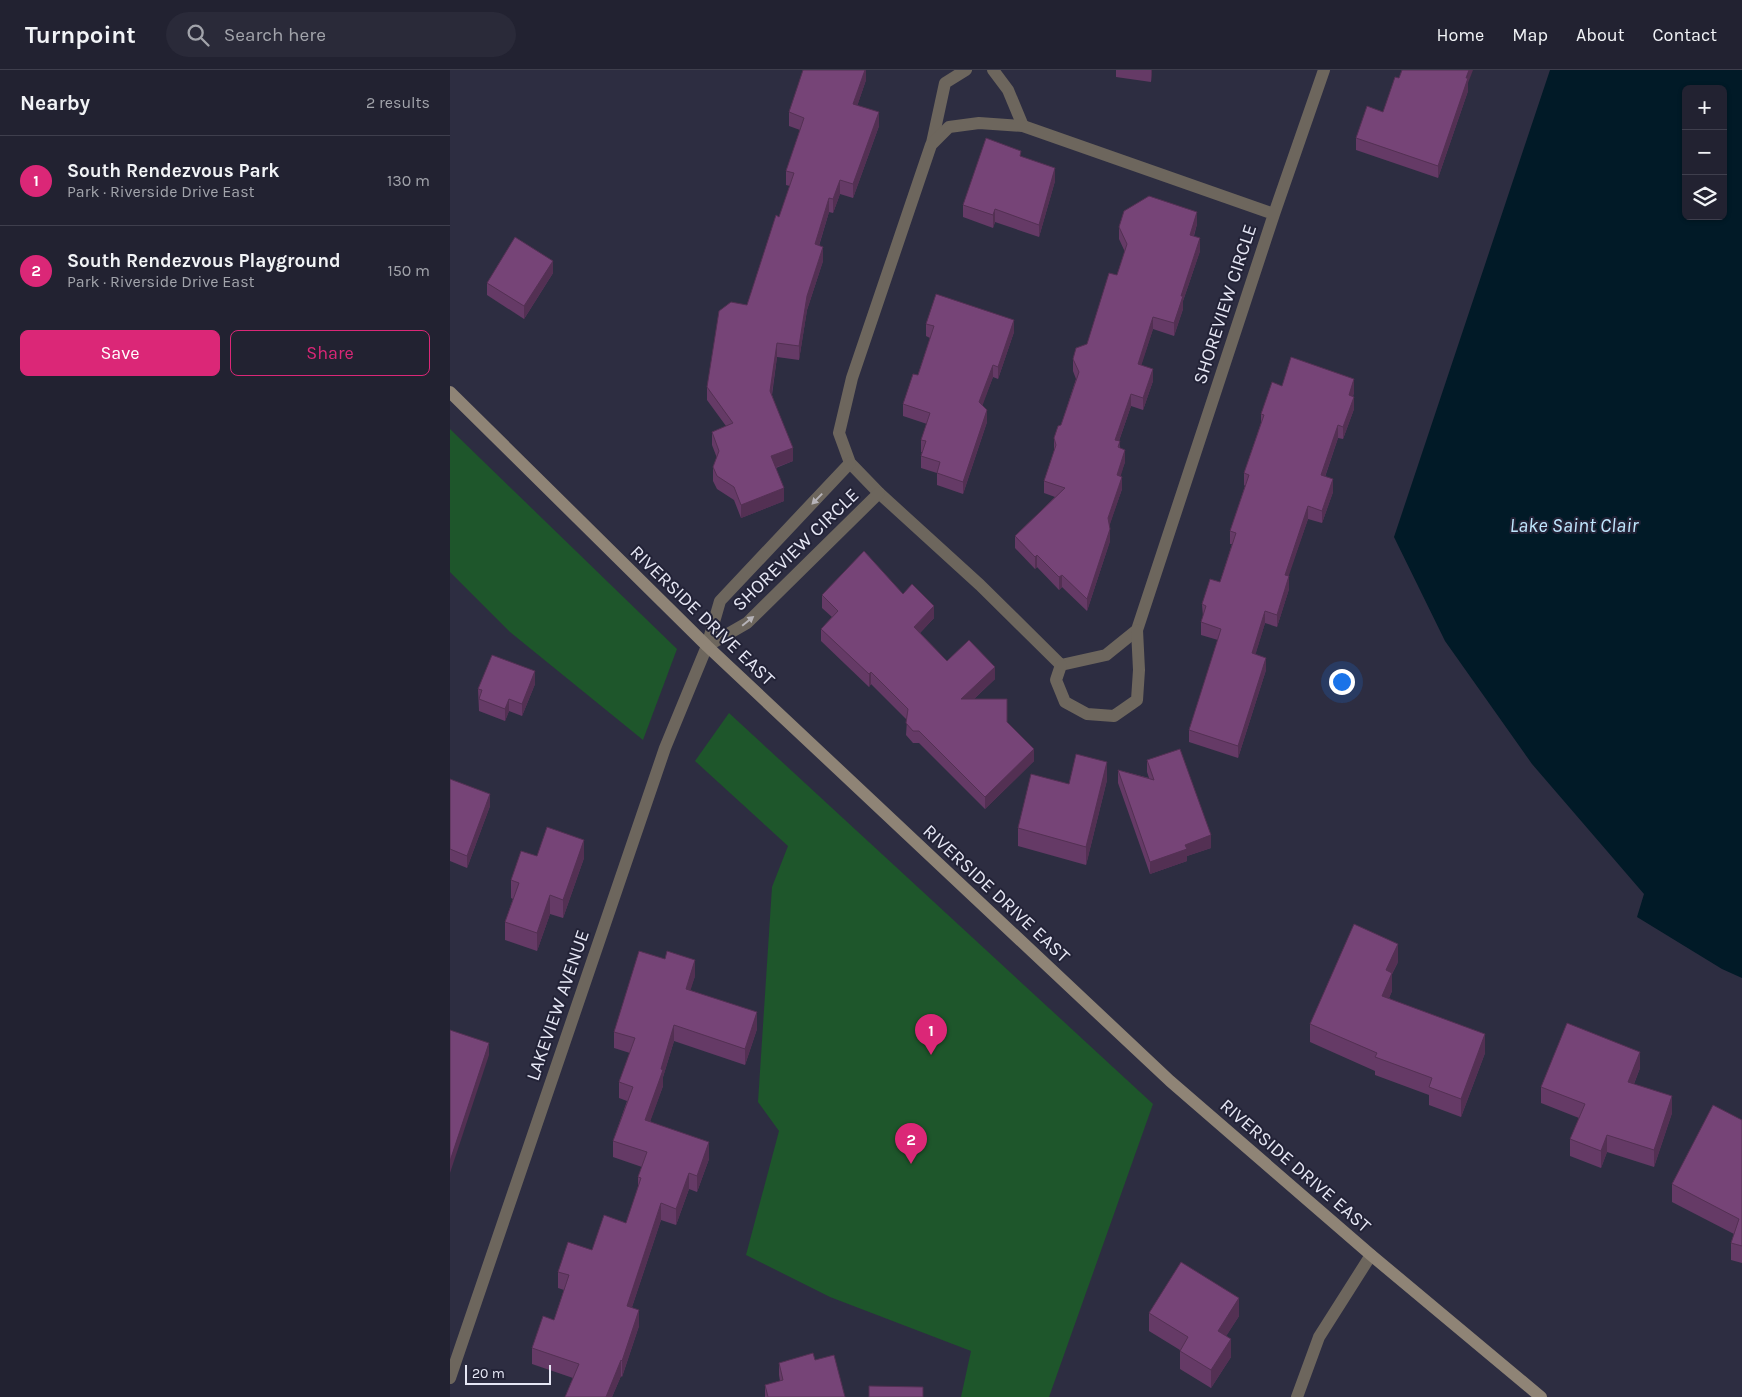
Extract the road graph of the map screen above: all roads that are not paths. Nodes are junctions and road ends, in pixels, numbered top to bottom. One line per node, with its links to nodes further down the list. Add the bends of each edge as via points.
1 (966, 70): 5 (street, SHOREVIEW CIRCLE, via 945,83)
2 (993, 70): 4 (street, via 1008,90)
3 (1324, 70): 6 (street)
4 (1023, 126): 5 (street, SHOREVIEW CIRCLE, via 979,123 949,127); 6 (street, SHOREVIEW CIRCLE)
5 (931, 145): 8 (street, SHOREVIEW CIRCLE, via 852,378 839,433)
6 (1274, 214): 10 (street, SHOREVIEW CIRCLE)
7 (450, 392): 11 (main road, RIVERSIDE DRIVE EAST)
8 (850, 464): 9 (street, SHOREVIEW CIRCLE); 11 (street, SHOREVIEW CIRCLE, one-way to 11, via 720,601)
9 (879, 493): 11 (street, SHOREVIEW CIRCLE, one-way to 9, via 747,624); 12 (street, SHOREVIEW CIRCLE, via 980,585)
10 (1136, 630): 12 (street, via 1106,655); 12 (street, SHOREVIEW CIRCLE, via 1140,670 1137,700 1114,716 1087,714 1066,702 1056,680)
11 (707, 646): 13 (main road, RIVERSIDE DRIVE EAST, via 1170,1081); 14 (street, LAKEVIEW AVENUE, via 665,748)
12 (1061, 665)
13 (1371, 1255): 15 (street, via 1319,1337); 16 (main road, RIVERSIDE DRIVE EAST)
14 (450, 1378)
15 (1297, 1397)
16 (1541, 1397)

